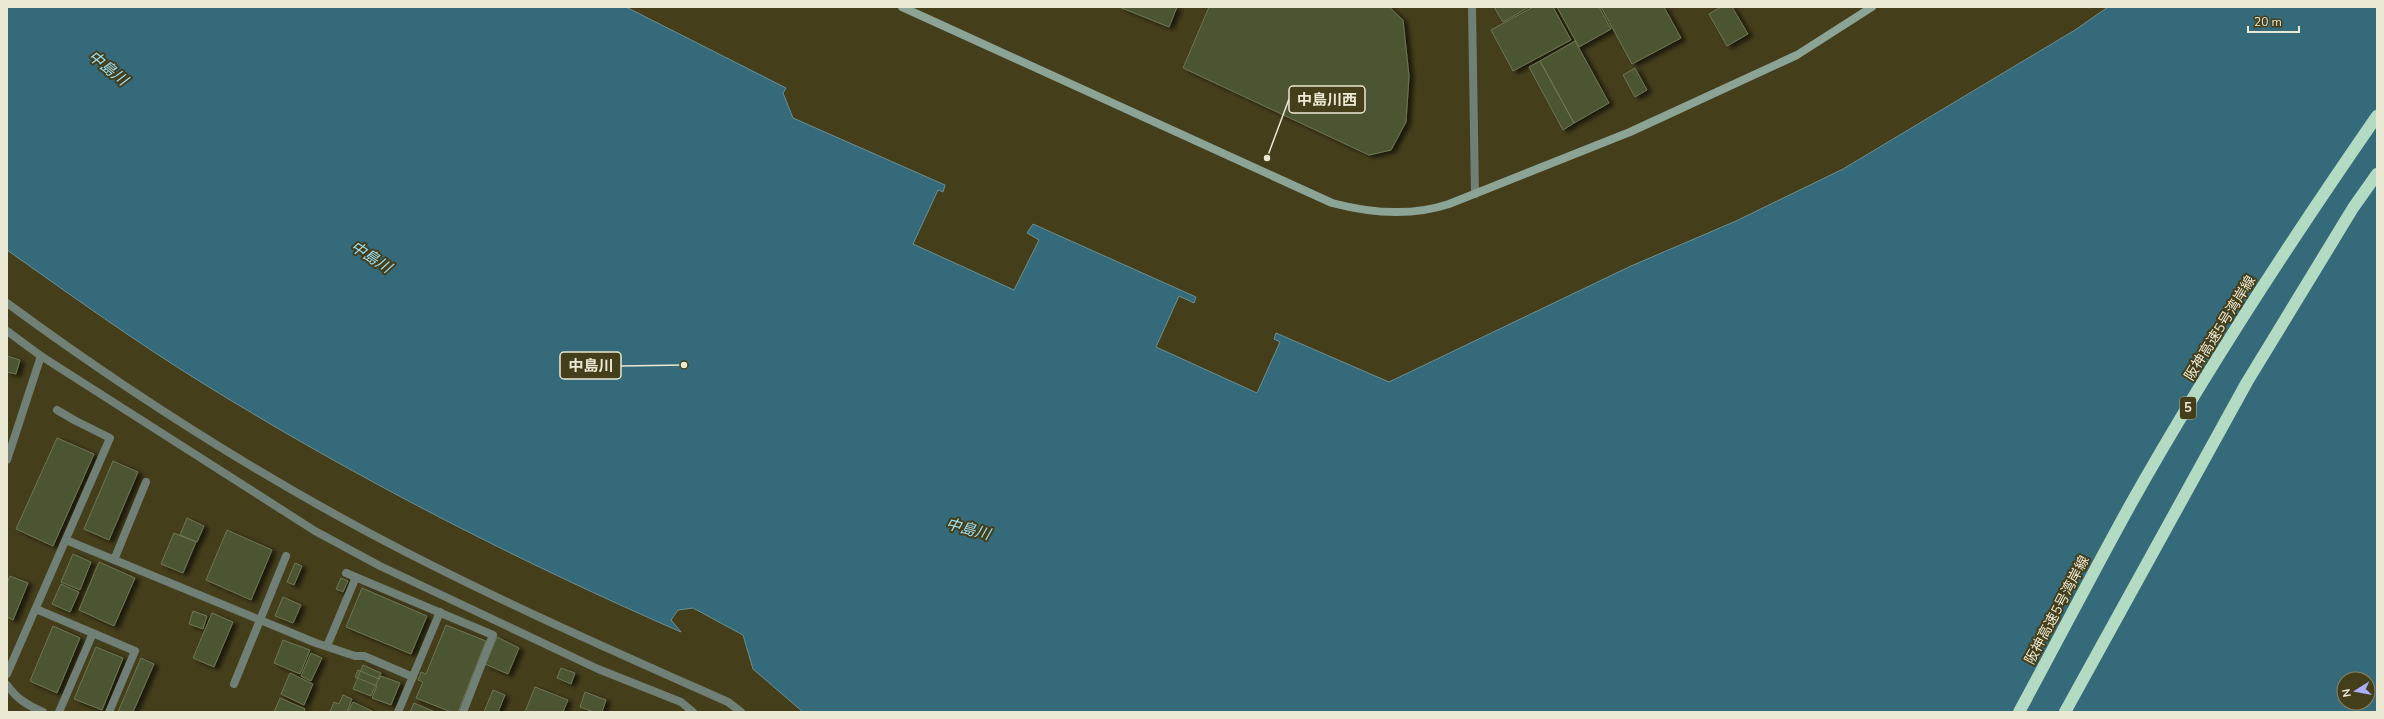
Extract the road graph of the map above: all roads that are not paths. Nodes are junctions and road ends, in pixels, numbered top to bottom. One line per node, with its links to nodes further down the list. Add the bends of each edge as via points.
1 (902, 7): 6 (street, via 1332,203 1357,210 1412,213 1432,210)
2 (1472, 7): 6 (street)
3 (1872, 7): 6 (street, via 1797,55 1630,132)
4 (2377, 116): 35 (highway, 阪神高速5号湾岸線 / 5, via 2214,364 2129,508)
5 (2377, 174): 36 (highway, via 2353,208 2247,382)
6 (1475, 194)
7 (7, 303): 34 (street, via 81,357 200,435 374,536 541,619 728,702)
8 (7, 331): 9 (street)
9 (41, 356): 11 (street); 33 (street, via 335,542 451,601 598,669 681,702)
10 (57, 410): 14 (street, via 110,438)
11 (11, 434): 12 (street)
12 (7, 460)
13 (146, 482): 16 (street)
14 (66, 540): 16 (street); 19 (street)
15 (286, 556): 21 (street)
16 (114, 560): 21 (street)
17 (346, 573): 18 (street)
18 (356, 577): 20 (street); 23 (street)
19 (36, 610): 22 (street); 24 (street)
20 (440, 612): 25 (street); 32 (street, via 493,635)
21 (260, 620): 23 (street); 26 (street)
22 (93, 633): 29 (street); 30 (street, via 135,651)
23 (327, 646): 25 (street, via 355,656 364,656)
24 (7, 674)
25 (413, 677): 31 (street)
26 (234, 684)
27 (7, 685): 28 (street, via 26,705)
28 (42, 712)
29 (59, 712)
30 (109, 712)
31 (398, 712)
32 (463, 712)
33 (693, 712)
34 (741, 712)
35 (2020, 712)
36 (2065, 712)

